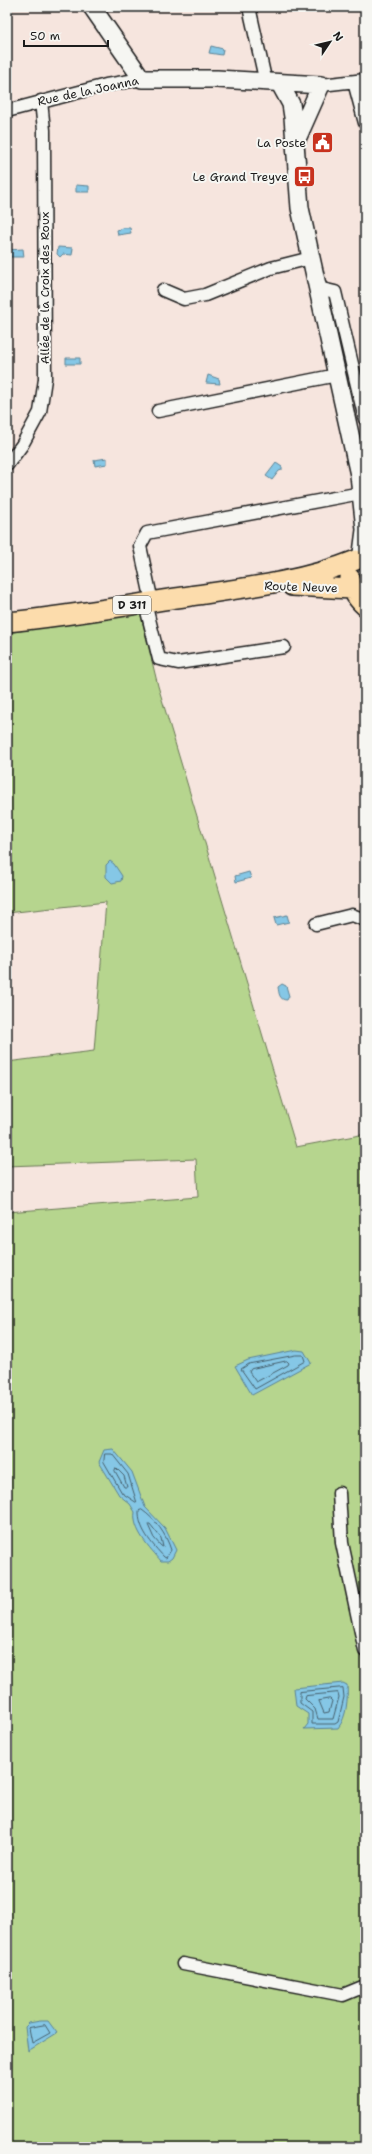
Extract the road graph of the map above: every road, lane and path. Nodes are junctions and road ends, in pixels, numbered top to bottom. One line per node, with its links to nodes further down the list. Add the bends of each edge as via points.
1 (92, 7): 3 (street)
2 (249, 7): 5 (street)
3 (142, 79): 5 (street, Rue de la Joanna, via 217,79); 7 (street, Rue de la Joanna)
4 (360, 81): 6 (street); 10 (street)
5 (273, 83): 6 (street, Rue de la Joanna); 9 (street, via 291,104)
6 (314, 85): 9 (street, via 300,94); 11 (street)
7 (41, 101): 8 (street, Rue de la Joanna); 18 (street, Allée de la Croix des Roux, via 44,130 45,379 40,412 22,445)
8 (7, 111)
9 (293, 117): 11 (street)
10 (365, 123)
11 (296, 144): 12 (street, via 300,208)
12 (310, 258): 13 (street); 14 (street, via 271,268 205,295 184,298)
13 (318, 288): 15 (street); 17 (street, via 335,292)
14 (163, 290)
15 (337, 376): 16 (street); 19 (street)
16 (158, 411)
17 (365, 419)
18 (7, 465)
19 (362, 485): 20 (street); 24 (street, via 147,533 140,546)
20 (365, 529): 21 (street)
21 (361, 555): 22 (main road, Route Neuve / D 311, via 338,568); 23 (main road, via 351,569)
22 (257, 586): 23 (main road, Route Neuve / D 311); 24 (main road, D 311)
23 (352, 589): 25 (main road, via 357,599)
24 (149, 602): 26 (main road, D 311); 27 (street, via 159,659 178,664)
25 (365, 606)
26 (7, 622)
27 (284, 647)
28 (365, 920): 29 (street, via 352,915)
29 (316, 924)
30 (339, 1493): 31 (street, via 342,1543)
31 (365, 1651)
32 (183, 1964): 33 (street, via 343,1995)
33 (365, 1986)

